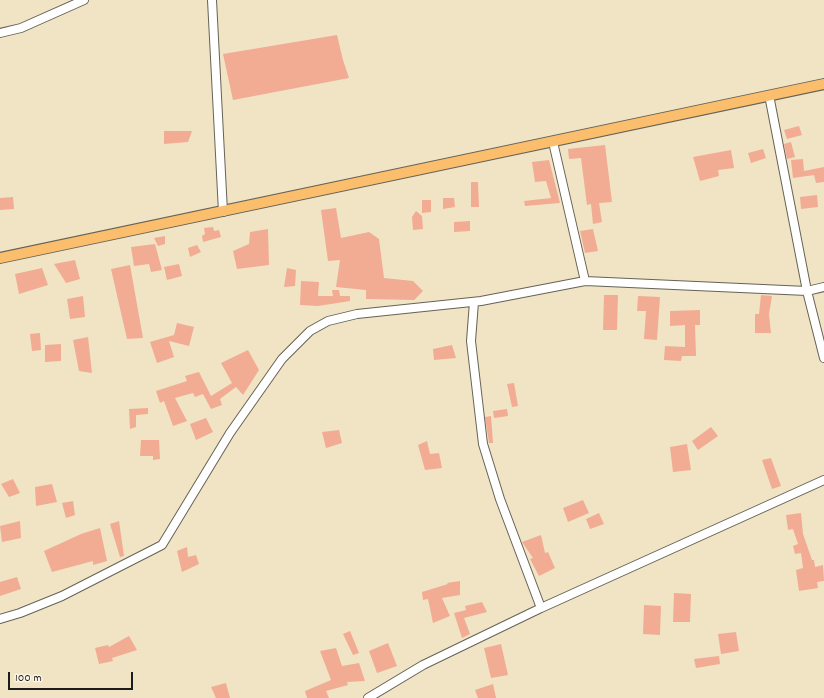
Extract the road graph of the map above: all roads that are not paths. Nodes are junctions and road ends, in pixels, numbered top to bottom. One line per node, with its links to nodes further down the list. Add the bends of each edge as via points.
1 (84, 0): 3 (street, via 21,28)
2 (212, 0): 7 (street)
3 (0, 33)
4 (824, 84): 5 (main road)
5 (769, 95): 6 (main road); 11 (street)
6 (553, 142): 7 (main road); 9 (street)
7 (223, 212): 8 (main road)
8 (0, 258)
9 (585, 281): 11 (street); 12 (street)
10 (824, 287): 11 (street)
11 (807, 292): 13 (street)
12 (474, 302): 15 (street, via 471,341 484,444 500,499); 16 (street, via 357,314 328,321 310,331 282,359 230,433 162,546 62,596)
13 (824, 358)
14 (824, 480): 15 (street)
15 (540, 608): 17 (street, via 423,666)
16 (0, 619)
17 (368, 698)

